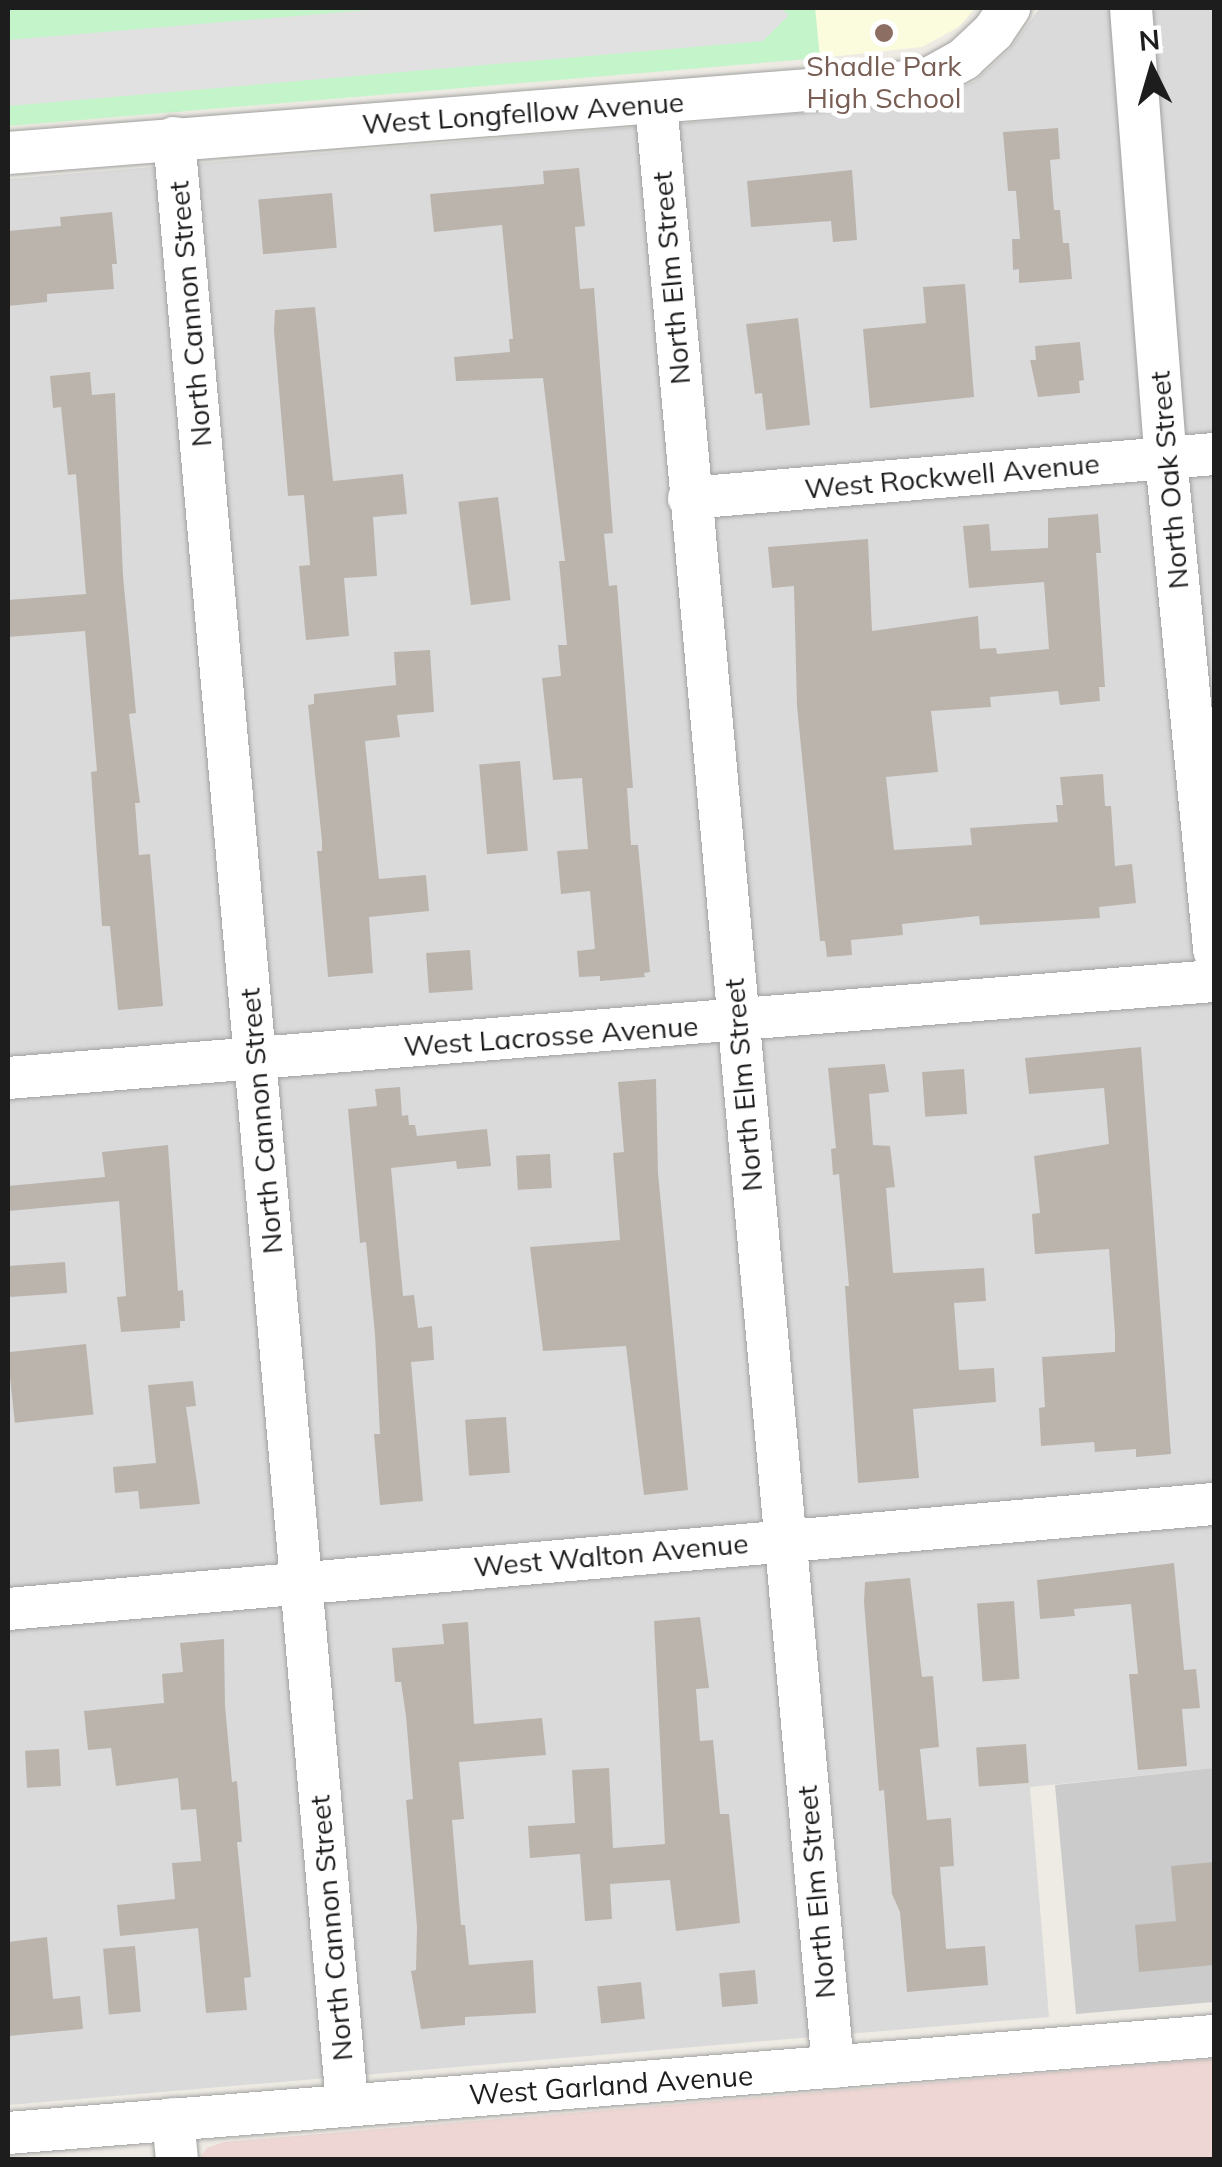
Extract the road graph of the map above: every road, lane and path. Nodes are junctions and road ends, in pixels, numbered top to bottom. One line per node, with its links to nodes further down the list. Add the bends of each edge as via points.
1 (1009, 8): 3 (street, West Longfellow Avenue, via 964,59 930,78)
2 (1130, 8): 7 (street, North Oak Street)
3 (656, 103): 4 (street, West Longfellow Avenue); 8 (street, North Elm Street)
4 (174, 138): 5 (street, West Longfellow Avenue); 12 (street, North Cannon Street)
5 (8, 152)
6 (1214, 454): 7 (street, West Rockwell Avenue)
7 (1166, 458): 8 (street, West Rockwell Avenue); 9 (street, North Oak Street)
8 (689, 498): 11 (street, North Elm Street)
9 (1214, 951)
10 (1214, 981): 11 (street, West Lacrosse Avenue)
11 (737, 1022): 12 (street, West Lacrosse Avenue); 15 (street, North Elm Street)
12 (255, 1056): 13 (street, West Lacrosse Avenue); 16 (street, North Cannon Street)
13 (8, 1078)
14 (1214, 1504): 15 (street, West Walton Avenue)
15 (784, 1538): 16 (street, West Walton Avenue); 19 (street, North Elm Street)
16 (301, 1583): 17 (street, West Walton Avenue); 20 (street, North Cannon Street)
17 (8, 1609)
18 (1214, 2036): 19 (street, West Garland Avenue)
19 (832, 2067): 20 (street, West Garland Avenue)
20 (347, 2104): 22 (street, West Garland Avenue)
21 (8, 2133): 22 (street, West Garland Avenue)
22 (175, 2139)

